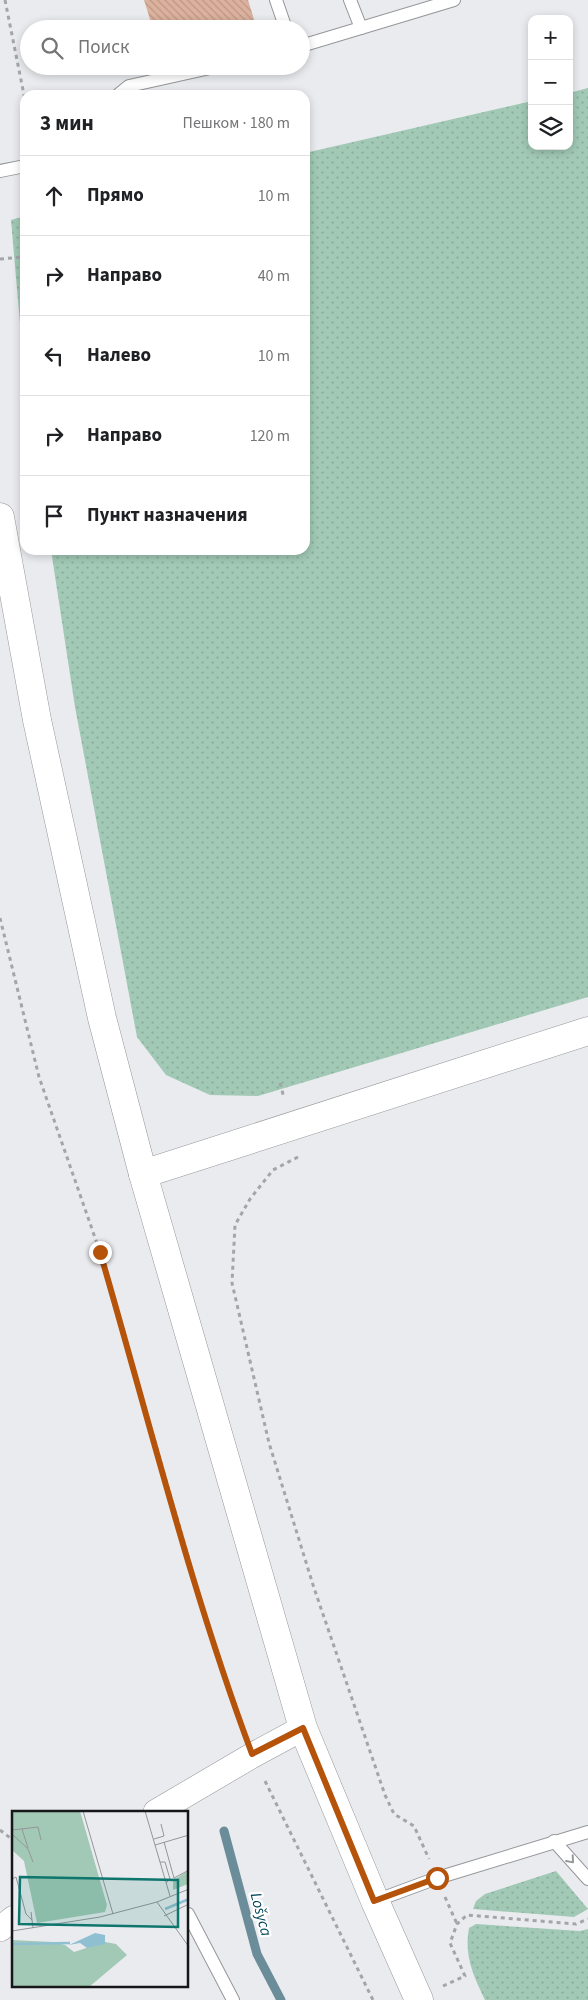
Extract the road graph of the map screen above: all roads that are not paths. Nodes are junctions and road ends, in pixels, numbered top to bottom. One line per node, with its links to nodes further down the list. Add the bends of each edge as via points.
1 (276, 0): 5 (lane)
2 (350, 0): 6 (lane)
3 (454, 0): 4 (lane)
4 (428, 4): 6 (lane)
5 (283, 20)
6 (361, 28): 7 (lane)
7 (310, 43)
8 (176, 75): 9 (lane)
9 (124, 90)
10 (20, 167): 11 (lane)
11 (0, 171)
12 (0, 517): 14 (main road, via 37,720 102,1018)
13 (588, 1031): 14 (main road)
14 (143, 1174): 15 (main road)
15 (303, 1728): 16 (street, via 252,1754); 20 (main road)
16 (158, 1811)
17 (588, 1832): 18 (lane)
18 (554, 1841): 19 (lane, one-way to 19); 20 (lane)
19 (588, 1879)
20 (374, 1901): 25 (main road)
21 (189, 1916): 24 (lane)
22 (12, 1920): 23 (street)
23 (0, 1929)
24 (233, 2000)
25 (420, 2000)

